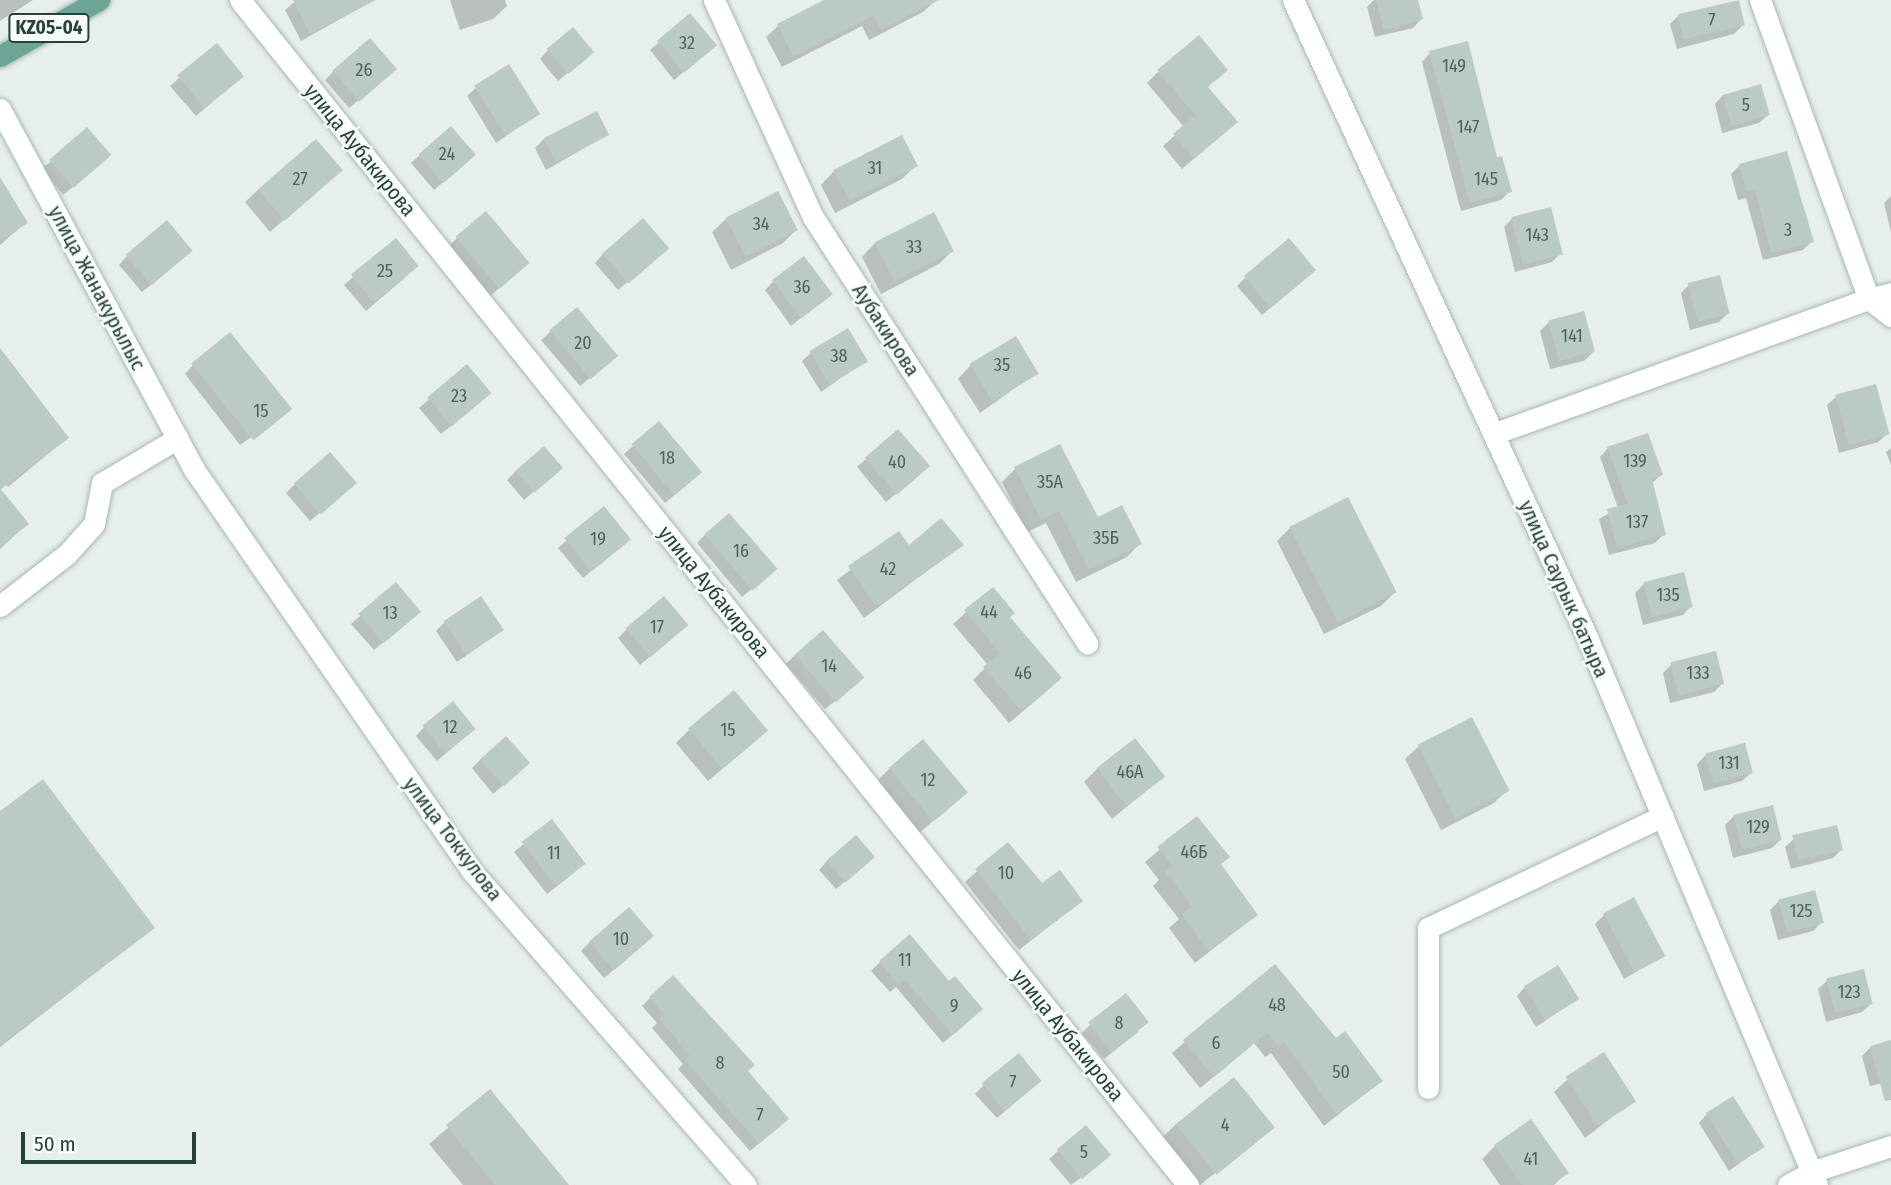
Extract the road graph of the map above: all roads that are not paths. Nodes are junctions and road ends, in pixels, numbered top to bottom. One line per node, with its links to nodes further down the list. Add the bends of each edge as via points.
1 (99, 0): 6 (main road, KZ05-04)
2 (240, 0): 21 (street, улица Аубакирова)
3 (714, 0): 15 (street, Аубакирова, via 813,217)
4 (1293, 0): 11 (street, улица Саурык батыра)
5 (1760, 0): 9 (street)
6 (0, 56)
7 (0, 109): 12 (street, улица Жанакурылыс)
8 (1891, 293): 9 (street)
9 (1870, 299): 10 (street); 11 (street)
10 (1891, 316)
11 (1493, 434): 16 (street, улица Саурык батыра)
12 (178, 438): 13 (street, улица Жанакурылыс); 14 (street, via 102,483 94,524 67,554)
13 (193, 468): 20 (street, улица Токкулова, via 471,870)
14 (0, 606)
15 (1087, 643)
16 (1663, 816): 17 (street, via 1428,928); 19 (street, улица Саурык батыра)
17 (1428, 1088)
18 (1891, 1146): 19 (street)
19 (1814, 1178): 22 (street)
20 (746, 1185)
21 (1188, 1185)
22 (1788, 1185)

